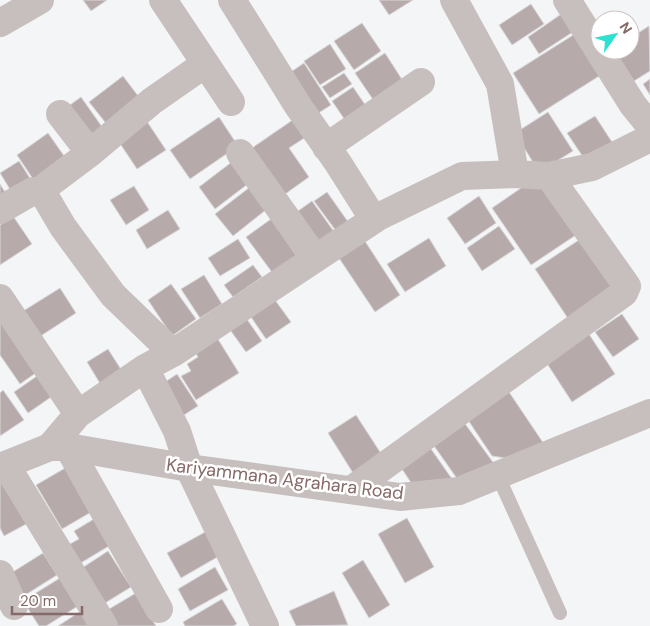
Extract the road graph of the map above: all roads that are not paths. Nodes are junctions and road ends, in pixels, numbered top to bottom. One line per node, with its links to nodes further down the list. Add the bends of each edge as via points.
1 (40, 0): 6 (street)
2 (163, 0): 7 (street)
3 (232, 0): 13 (street)
4 (454, 0): 16 (street, via 500,84)
5 (567, 0): 11 (street, via 633,105)
6 (0, 22)
7 (205, 64): 9 (street); 14 (street, via 152,101)
8 (421, 82): 13 (street)
9 (230, 102)
10 (60, 114): 14 (street)
11 (650, 126)
12 (650, 138): 17 (street, via 592,167)
13 (326, 147): 20 (street)
14 (90, 152): 18 (street)
15 (240, 153): 21 (street)
16 (515, 174): 17 (street); 20 (street, via 462,176)
17 (549, 176): 31 (street, via 627,290)
18 (38, 192): 19 (street, via 33,191); 23 (street, via 43,193 63,227 113,294)
19 (0, 210)
20 (374, 220): 21 (street)
21 (315, 258): 23 (street)
22 (0, 298): 26 (street)
23 (173, 353): 24 (street)
24 (145, 368): 26 (street); 29 (street, via 177,430)
25 (650, 412): 30 (street, Kariyammana Agrahara Road)
26 (78, 414): 27 (street)
27 (59, 447): 28 (street); 29 (street, Kariyammana Agrahara Road); 34 (street)
28 (3, 466): 36 (street)
29 (189, 468): 31 (street, Kariyammana Agrahara Road); 37 (street)
30 (498, 476): 31 (street, Kariyammana Agrahara Road, via 459,491 400,497); 35 (lane)
31 (351, 490)
32 (0, 574): 33 (street)
33 (14, 606)
34 (159, 609)
35 (560, 612)
36 (104, 626)
37 (265, 626)

